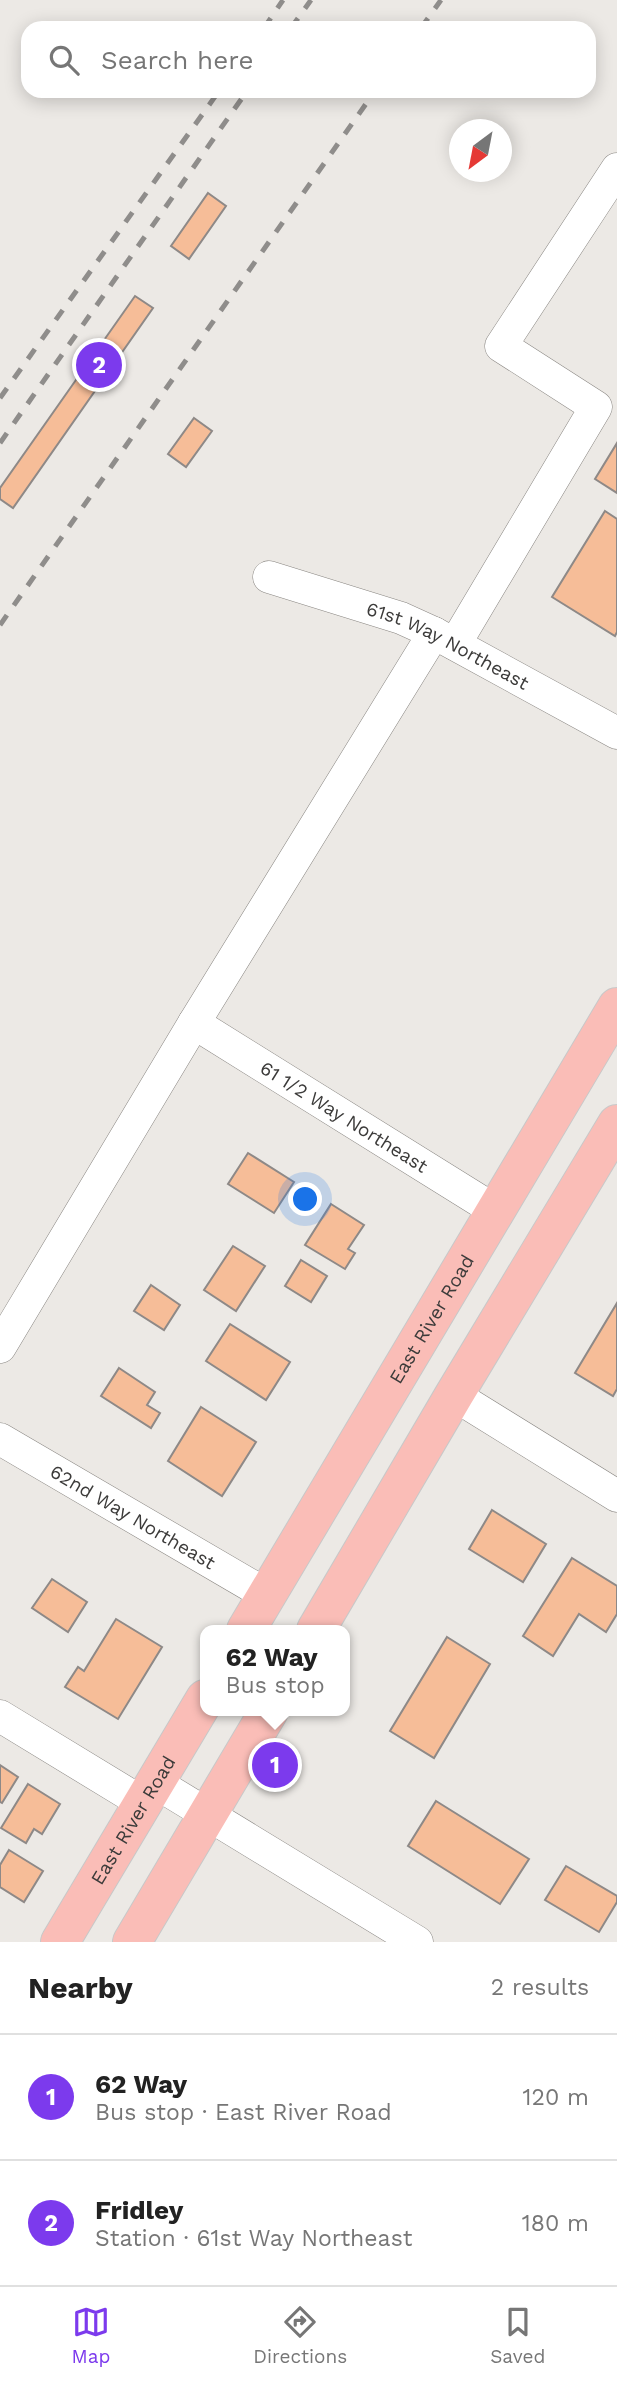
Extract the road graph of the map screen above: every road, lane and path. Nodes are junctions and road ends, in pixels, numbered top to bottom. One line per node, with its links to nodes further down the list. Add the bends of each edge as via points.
1 (617, 169): 3 (street, via 501,346 596,407)
2 (270, 577): 3 (street, 61st Way Northeast, via 401,618)
3 (444, 638): 4 (street, 61st Way Northeast); 6 (street)
4 (615, 729)
5 (617, 1007): 8 (main road, East River Road)
6 (194, 1023): 8 (street, 61 1/2 Way Northeast); 9 (street)
7 (617, 1124): 10 (main road)
8 (496, 1211): 13 (main road, East River Road)
9 (0, 1347)
10 (454, 1395): 12 (street); 15 (main road)
11 (0, 1438): 13 (street, 62nd Way Northeast)
12 (617, 1496)
13 (267, 1595): 14 (main road, East River Road)
14 (249, 1625)
15 (319, 1625)
16 (200, 1707): 19 (main road, East River Road)
17 (0, 1716): 19 (street)
18 (266, 1716): 20 (main road)
19 (149, 1793): 20 (street); 21 (main road, East River Road)
20 (209, 1814): 22 (main road); 23 (street)
21 (60, 1942)
22 (132, 1942)
23 (417, 1942)

